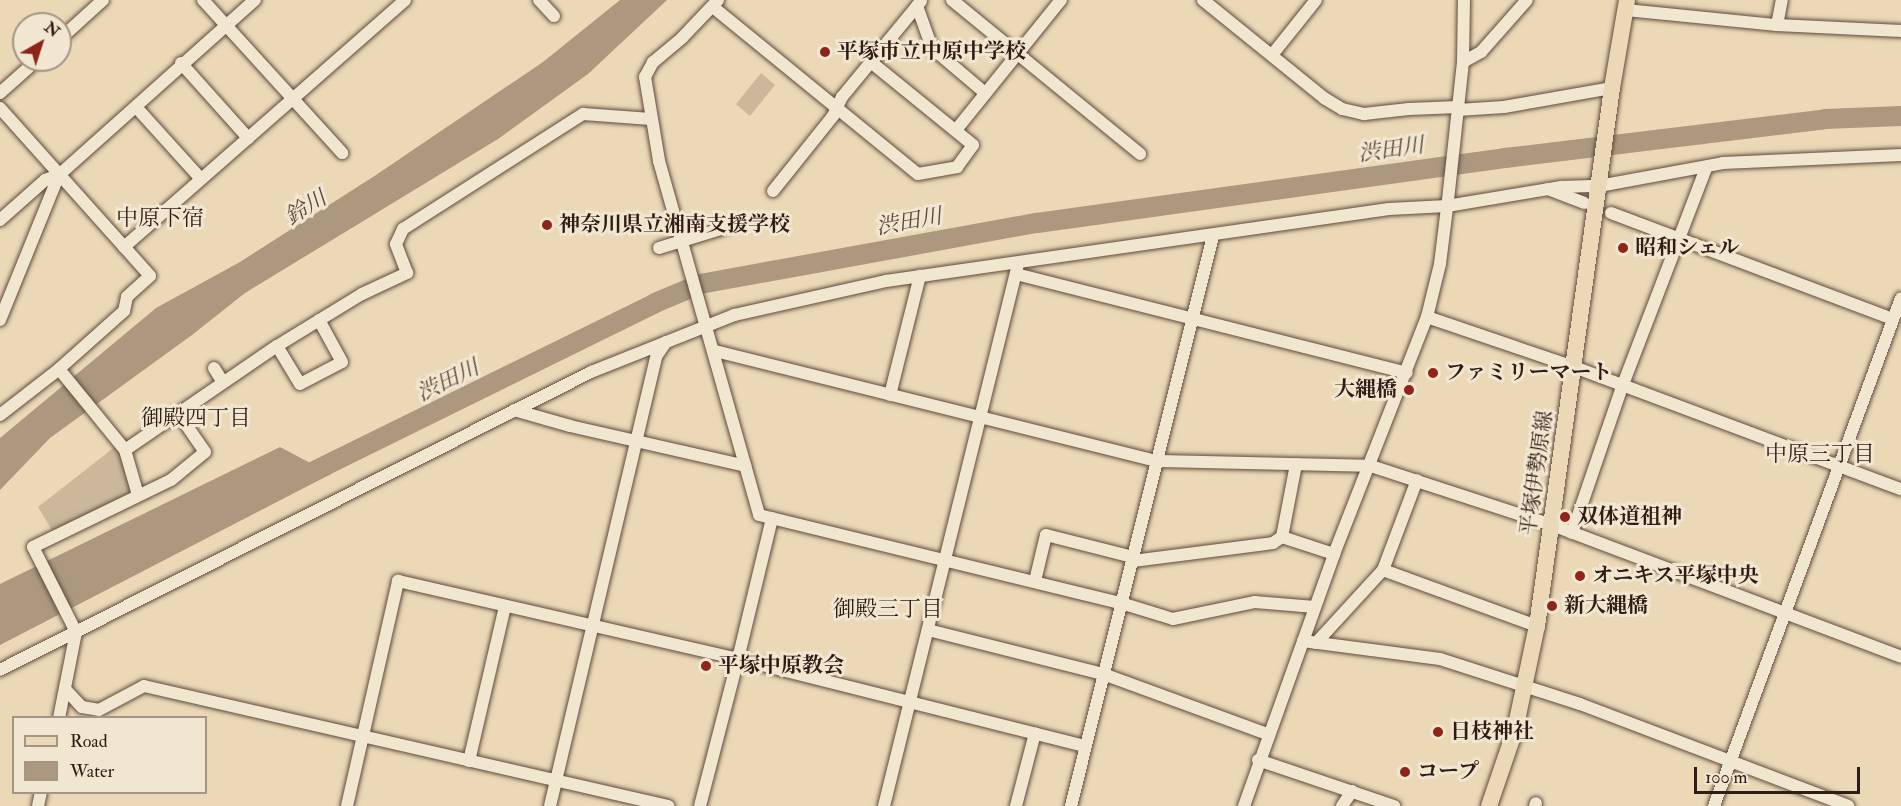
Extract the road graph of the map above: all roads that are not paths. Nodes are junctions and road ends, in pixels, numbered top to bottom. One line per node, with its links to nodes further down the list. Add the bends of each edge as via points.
1 (103, 0): 19 (street)
2 (203, 0): 18 (street)
3 (255, 0): 18 (street)
4 (405, 0): 30 (street)
5 (539, 0): 16 (street)
6 (952, 0): 21 (street)
7 (1061, 0): 21 (street)
8 (1203, 0): 22 (street)
9 (1316, 0): 22 (street)
10 (1464, 0): 24 (street)
11 (1527, 0): 24 (street, via 1481,52)
12 (1782, 0): 17 (street)
13 (716, 3): 33 (street); 35 (street, via 653,62 645,77)
14 (920, 3): 23 (street); 29 (street, via 932,48)
15 (1627, 5): 17 (street); 27 (main road, 平塚伊勢原線)
16 (554, 16)
17 (1777, 25): 20 (street)
18 (226, 26): 25 (street); 30 (street)
19 (72, 28)
20 (1901, 31)
21 (1018, 53): 29 (street); 39 (street)
22 (1272, 55): 34 (street, via 1342,109 1364,114 1409,108)
23 (871, 62): 33 (street); 36 (street)
24 (1463, 62): 34 (street)
25 (182, 64): 31 (street); 37 (street)
26 (24, 72): 28 (street)
27 (1611, 92): 34 (street); 44 (main road, 平塚伊勢原線)
28 (0, 93)
29 (985, 93): 36 (street)
30 (294, 98): 37 (street); 38 (street)
31 (136, 107): 42 (street); 43 (street)
32 (0, 108): 42 (street)
33 (837, 108): 36 (street, via 918,174 957,167 974,145); 46 (street)
34 (1458, 111): 47 (street)
35 (651, 118): 54 (street); 64 (street, via 583,114 404,230 396,244 407,273)
36 (956, 130)
37 (248, 138): 43 (street)
38 (342, 153)
39 (1140, 154)
40 (1901, 155): 41 (street, via 1723,163)
41 (1706, 168): 44 (street); 53 (street)
42 (59, 175): 50 (street, via 45,180); 55 (street); 63 (street)
43 (201, 179): 55 (street)
44 (1600, 183): 45 (street); 69 (main road, 平塚伊勢原線)
45 (1547, 189): 47 (street); 48 (street)
46 (773, 192)
47 (1447, 203): 52 (street); 60 (street, via 1440,264)
48 (1584, 203)
49 (1611, 213): 53 (street)
50 (0, 220)
51 (724, 228): 54 (street)
52 (1213, 236): 57 (street); 61 (street)
53 (1678, 239): 62 (street); 74 (street)
54 (682, 242): 56 (street); 65 (street)
55 (124, 247): 71 (street, via 150,276 127,297 124,311)
56 (659, 248)
57 (1017, 269): 58 (street); 61 (street); 79 (street)
58 (920, 276): 65 (street, via 734,315); 75 (street)
59 (1901, 298): 62 (street)
60 (1427, 317): 69 (street); 72 (street)
61 (1192, 318): 72 (street); 82 (street)
62 (1893, 319): 86 (street)
63 (0, 320)
64 (319, 320): 67 (street); 67 (street, via 342,362 300,384)
65 (707, 325): 66 (street); 68 (street)
66 (667, 341): 76 (street); 80 (street, via 657,355)
67 (277, 346): 73 (street)
68 (715, 351): 75 (street); 84 (street)
69 (1574, 367): 74 (street); 91 (main road, 平塚伊勢原線)
70 (214, 368): 73 (street)
71 (59, 369): 78 (street); 81 (street)
72 (1407, 373): 85 (street)
73 (222, 381): 77 (street)
74 (1622, 387): 86 (street); 92 (street)
75 (890, 395): 79 (street)
76 (514, 410): 80 (street); 106 (street)
77 (178, 413): 81 (street); 89 (street, via 206,452 171,480)
78 (0, 415)
79 (981, 417): 82 (street); 96 (street)
80 (636, 442): 84 (street); 103 (street)
81 (125, 450): 89 (street)
82 (1155, 461): 83 (street); 95 (street)
83 (1296, 464): 85 (street); 93 (street)
84 (746, 466): 90 (street, via 759,514)
85 (1371, 466): 87 (street); 94 (street)
86 (1839, 466): 88 (street); 102 (street)
87 (1417, 480): 91 (street); 97 (street)
88 (1901, 489)
89 (138, 495): 106 (street, via 33,547)
90 (772, 518): 96 (street); 110 (street)
91 (1552, 525): 92 (street); 104 (main road, 平塚伊勢原線)
92 (1572, 533): 102 (street)
93 (1282, 537): 94 (street); 95 (street, via 1273,543)
94 (1334, 554): 101 (street)
95 (1133, 559): 98 (street, via 1046,534); 99 (street)
96 (946, 560): 98 (street); 105 (street)
97 (1383, 570): 104 (street); 108 (street)
98 (1035, 581): 99 (street)
99 (1121, 603): 101 (street, via 1173,619 1255,602); 112 (street)
100 (505, 606): 103 (street); 119 (street, via 398,581); 122 (street)
101 (1315, 607): 107 (street)
102 (1786, 615): 109 (street); 123 (street)
103 (593, 625): 110 (street); 124 (street)
104 (1537, 626): 113 (main road, 平塚伊勢原線)
105 (928, 630): 112 (street); 115 (street)
106 (76, 632): 111 (street); 114 (street)
107 (1303, 641): 108 (street); 118 (street)
108 (1316, 643): 113 (street, via 1440,659)
109 (1901, 657)
110 (738, 659): 115 (street); 129 (street)
111 (0, 670)
112 (1103, 674): 118 (street); 120 (street)
113 (1525, 685): 123 (street); 136 (main road, 平塚伊勢原線, via 1515,730)
114 (66, 690): 116 (street); 119 (street, via 82,707 99,710 144,686)
115 (910, 702): 117 (street); 130 (street)
116 (59, 716)
117 (1035, 733): 120 (street); 131 (street)
118 (1267, 735): 121 (street)
119 (363, 736): 122 (street); 126 (street)
120 (1085, 746): 132 (street)
121 (1258, 760): 125 (street); 133 (street)
122 (469, 761): 124 (street)
123 (1731, 763): 137 (street); 138 (street)
124 (556, 781): 127 (street); 128 (street)
125 (1352, 791): 134 (street); 135 (street)
126 (347, 806)
127 (550, 806)
128 (668, 806)
129 (700, 806)
130 (884, 806)
131 (1016, 806)
132 (1071, 806)
133 (1244, 806)
134 (1342, 806)
135 (1394, 806)
136 (1489, 806)
137 (1714, 806)
138 (1848, 806)

